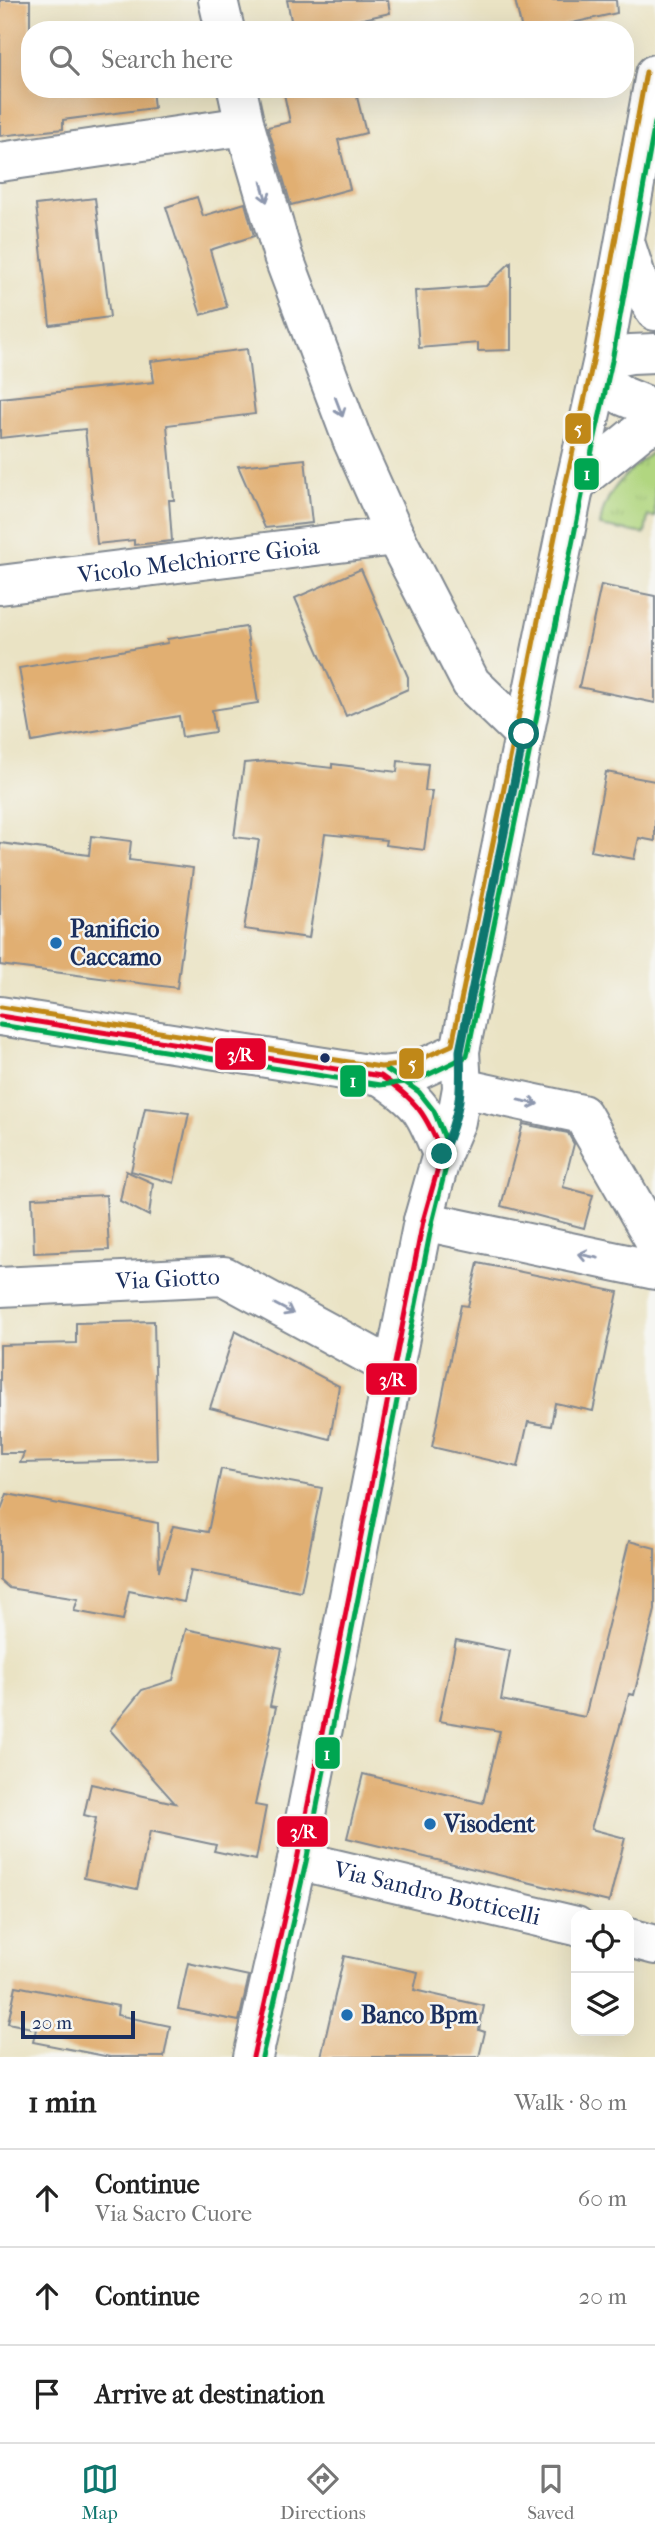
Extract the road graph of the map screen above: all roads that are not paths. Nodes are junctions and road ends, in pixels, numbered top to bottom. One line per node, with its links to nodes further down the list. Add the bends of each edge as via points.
1 (218, 0): 2 (street)
2 (223, 21)
3 (655, 74): 6 (street)
4 (239, 98): 5 (street)
5 (245, 126): 7 (street); 15 (street, one-way to 15, via 283,256 319,355)
6 (648, 145): 8 (street)
7 (0, 162)
8 (625, 242): 9 (street, via 637,279); 11 (street)
9 (655, 311)
10 (655, 353): 11 (street, via 631,354)
11 (601, 370): 12 (street, via 624,396); 14 (street)
12 (655, 409)
13 (655, 424): 14 (street)
14 (575, 484): 17 (street)
15 (396, 536): 16 (street, Vicolo Melchiorre Gioia); 17 (street, via 471,683)
16 (0, 585)
17 (524, 734): 19 (street)
18 (0, 1016): 20 (street)
19 (460, 1051): 20 (street, via 412,1073); 21 (street)
20 (381, 1076): 22 (street, via 412,1097 426,1115)
21 (461, 1088): 22 (street, via 456,1121); 24 (street, one-way to 24, via 582,1114)
22 (442, 1154): 23 (street)
23 (423, 1221): 25 (street, one-way to 23); 27 (street)
24 (655, 1241)
25 (655, 1270)
26 (0, 1287): 27 (street, Via Giotto, one-way to 27, via 224,1276)
27 (395, 1369): 28 (street)
28 (297, 1860): 29 (street, Via Sandro Botticelli); 32 (street)
29 (571, 1925)
30 (634, 1939): 31 (street)
31 (655, 1945)
32 (253, 2057)

